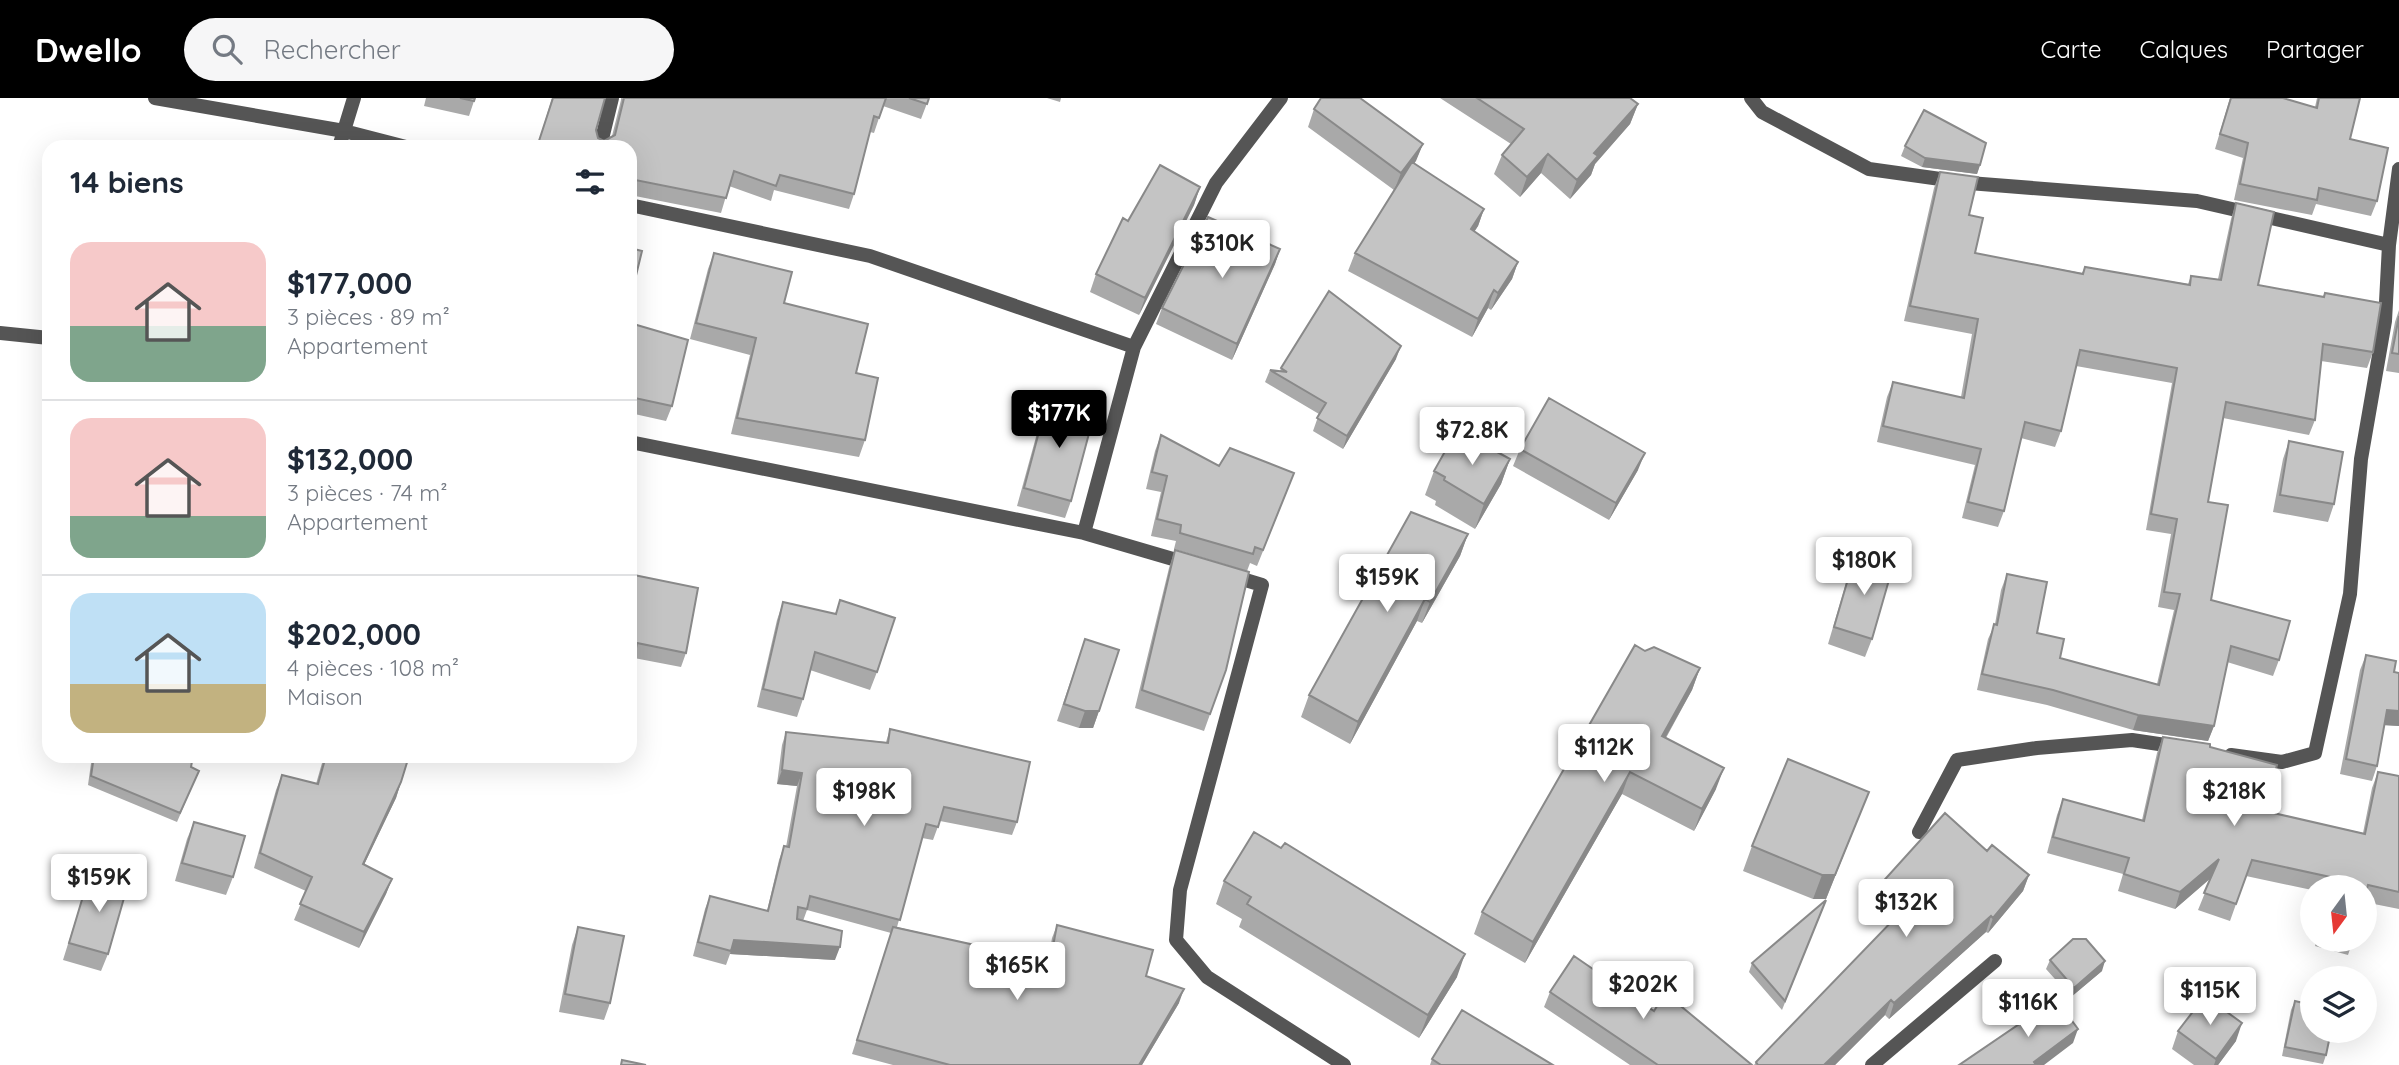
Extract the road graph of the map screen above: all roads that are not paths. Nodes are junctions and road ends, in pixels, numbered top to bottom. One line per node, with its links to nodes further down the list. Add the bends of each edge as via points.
1 (155, 98): 6 (street)
2 (354, 98): 6 (street)
3 (612, 98): 9 (street)
4 (1281, 98): 15 (street, via 1216,183)
5 (1751, 98): 12 (street, via 1762,112 1869,169 1969,183 2197,201)
6 (344, 131): 7 (street); 8 (street)
7 (341, 140)
8 (378, 140)
9 (602, 140)
10 (2399, 169): 12 (street)
11 (637, 206): 15 (street, via 870,256)
12 (2389, 245): 18 (street, via 2385,321 2361,459 2350,594 2315,753 2282,762 2132,740 1957,760)
13 (0, 333): 14 (street)
14 (42, 337)
15 (1134, 347): 17 (street)
16 (637, 443): 17 (street)
17 (1084, 533): 20 (street, via 1262,585 1180,890 1176,940 1207,977)
18 (1919, 832)
19 (1995, 961): 21 (street)
20 (1344, 1065)
21 (1872, 1065)

